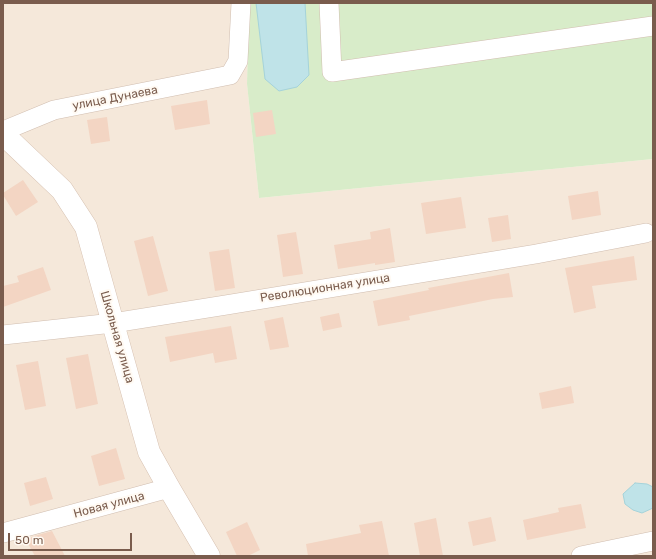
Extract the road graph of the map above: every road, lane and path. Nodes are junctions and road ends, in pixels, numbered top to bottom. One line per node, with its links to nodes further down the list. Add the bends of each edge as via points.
1 (241, 3): 4 (street, улица Дунаева, via 238,61 230,75 54,110)
2 (329, 3): 3 (street, via 332,72)
3 (653, 26)
4 (3, 131)
5 (3, 134): 7 (street, Школьная улица, via 62,190 86,227)
6 (646, 233): 7 (street, Революционная улица, via 536,254)
7 (113, 323): 8 (street, Революционная улица); 9 (street, Школьная улица, via 149,452)
8 (3, 335)
9 (169, 488): 10 (street, Новая улица); 12 (street, Школьная улица)
10 (3, 533)
11 (653, 541): 13 (street)
12 (209, 556)
13 (581, 556)

